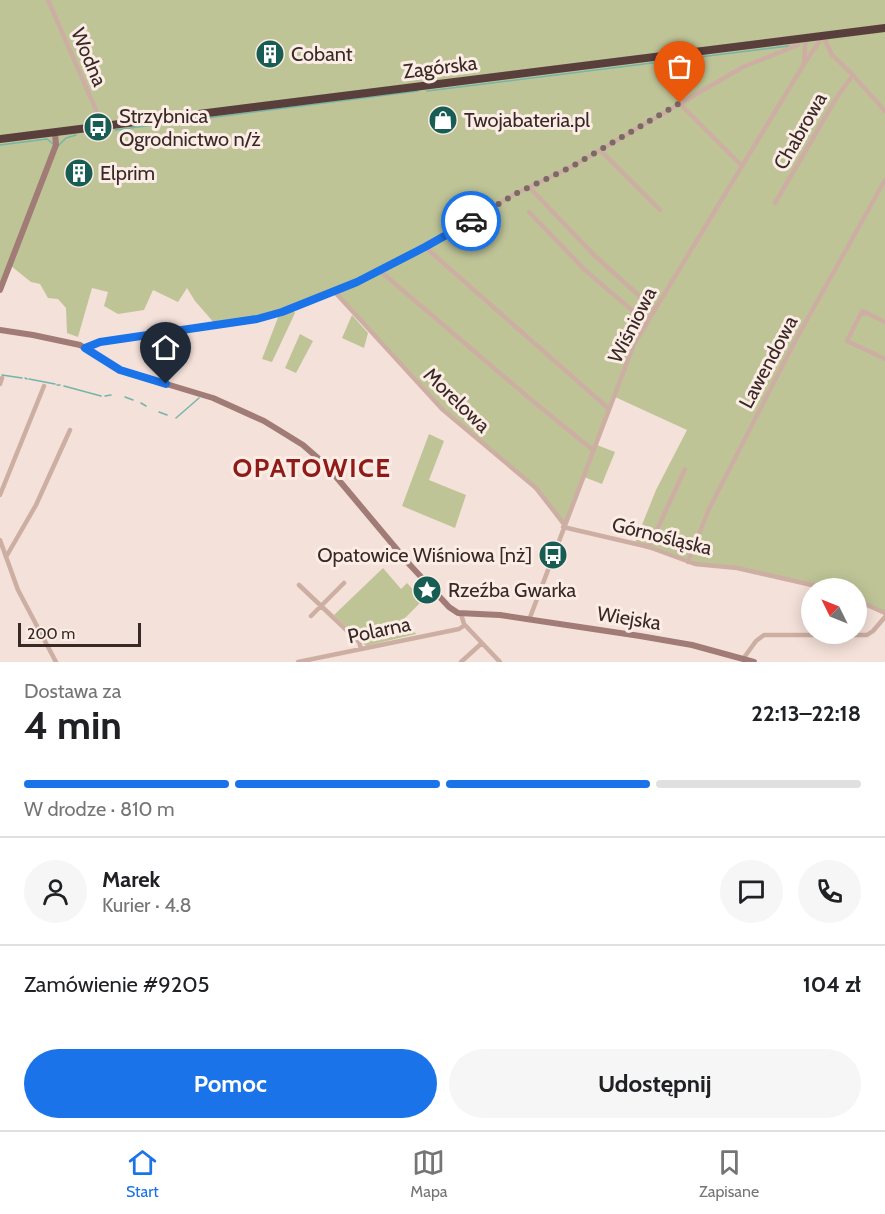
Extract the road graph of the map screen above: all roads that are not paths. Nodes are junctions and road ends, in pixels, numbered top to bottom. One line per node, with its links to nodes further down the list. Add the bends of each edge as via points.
1 (48, 0): 12 (street, Wodna)
2 (885, 28): 3 (highway, Zagórska)
3 (823, 36): 4 (highway, Zagórska); 6 (street, Wiśniowa); 9 (street, via 832,55)
4 (809, 38): 5 (highway, Zagórska); 6 (street); 7 (street)
5 (795, 43): 7 (street); 10 (street); 12 (highway, Zagórska)
6 (813, 51): 8 (street, Wiśniowa)
7 (804, 53): 8 (street)
8 (804, 64): 16 (street, Wiśniowa)
9 (853, 75): 11 (street); 19 (street, Chabrowa)
10 (680, 103): 15 (street); 16 (street)
11 (885, 111)
12 (103, 126): 13 (highway, Zagórska)
13 (55, 133): 14 (highway, Zagórska); 24 (street, via 56,146)
14 (0, 139)
15 (600, 150): 18 (street); 20 (street)
16 (742, 166): 26 (street, Wiśniowa)
17 (885, 180): 42 (street, Lawendowa, via 794,342 709,509)
18 (529, 187): 22 (street); 26 (street, via 595,256)
19 (775, 203)
20 (660, 210)
21 (529, 212): 28 (street, via 585,270)
22 (425, 247): 23 (street); 33 (street)
23 (380, 271): 25 (street); 35 (street)
24 (0, 290)
25 (334, 291): 30 (street, via 270,316 100,342); 38 (street, Morelowa, via 442,409 536,488)
26 (655, 310): 28 (street, Wiśniowa)
27 (885, 322): 31 (street, via 863,312 847,341)
28 (647, 323): 33 (street, Wiśniowa)
29 (0, 330): 30 (street)
30 (85, 348): 48 (street, via 128,373 238,408 303,445 338,478 410,565)
31 (885, 359)
32 (44, 386): 37 (street)
33 (609, 409): 35 (street, Wiśniowa)
34 (70, 430): 41 (street, via 23,530)
35 (593, 450): 38 (street, Wiśniowa)
36 (685, 469): 40 (street)
37 (0, 495)
38 (563, 526): 40 (street, Górnośląska); 51 (street, Wiśniowa)
39 (0, 540): 41 (street)
40 (649, 547): 42 (street, Górnośląska)
41 (6, 557): 58 (street, via 18,590)
42 (688, 562): 44 (street, Górnośląska)
43 (344, 583): 46 (street)
44 (801, 583)
45 (299, 585): 46 (street)
46 (321, 606): 49 (street); 56 (street)
47 (867, 606): 50 (street)
48 (461, 614): 51 (street, Wiejska); 52 (street)
49 (311, 615)
50 (885, 615): 54 (street)
51 (529, 620): 57 (street, Wiejska, via 692,645)
52 (465, 625): 55 (street); 56 (street, Polarna)
53 (801, 634): 57 (street, via 764,635)
54 (867, 635)
55 (482, 643): 60 (street); 61 (street)
56 (361, 649): 59 (street, Polarna)
57 (743, 659): 62 (street, Wiejska)
58 (56, 662)
59 (298, 662)
60 (461, 662)
61 (500, 662)
62 (754, 662)

